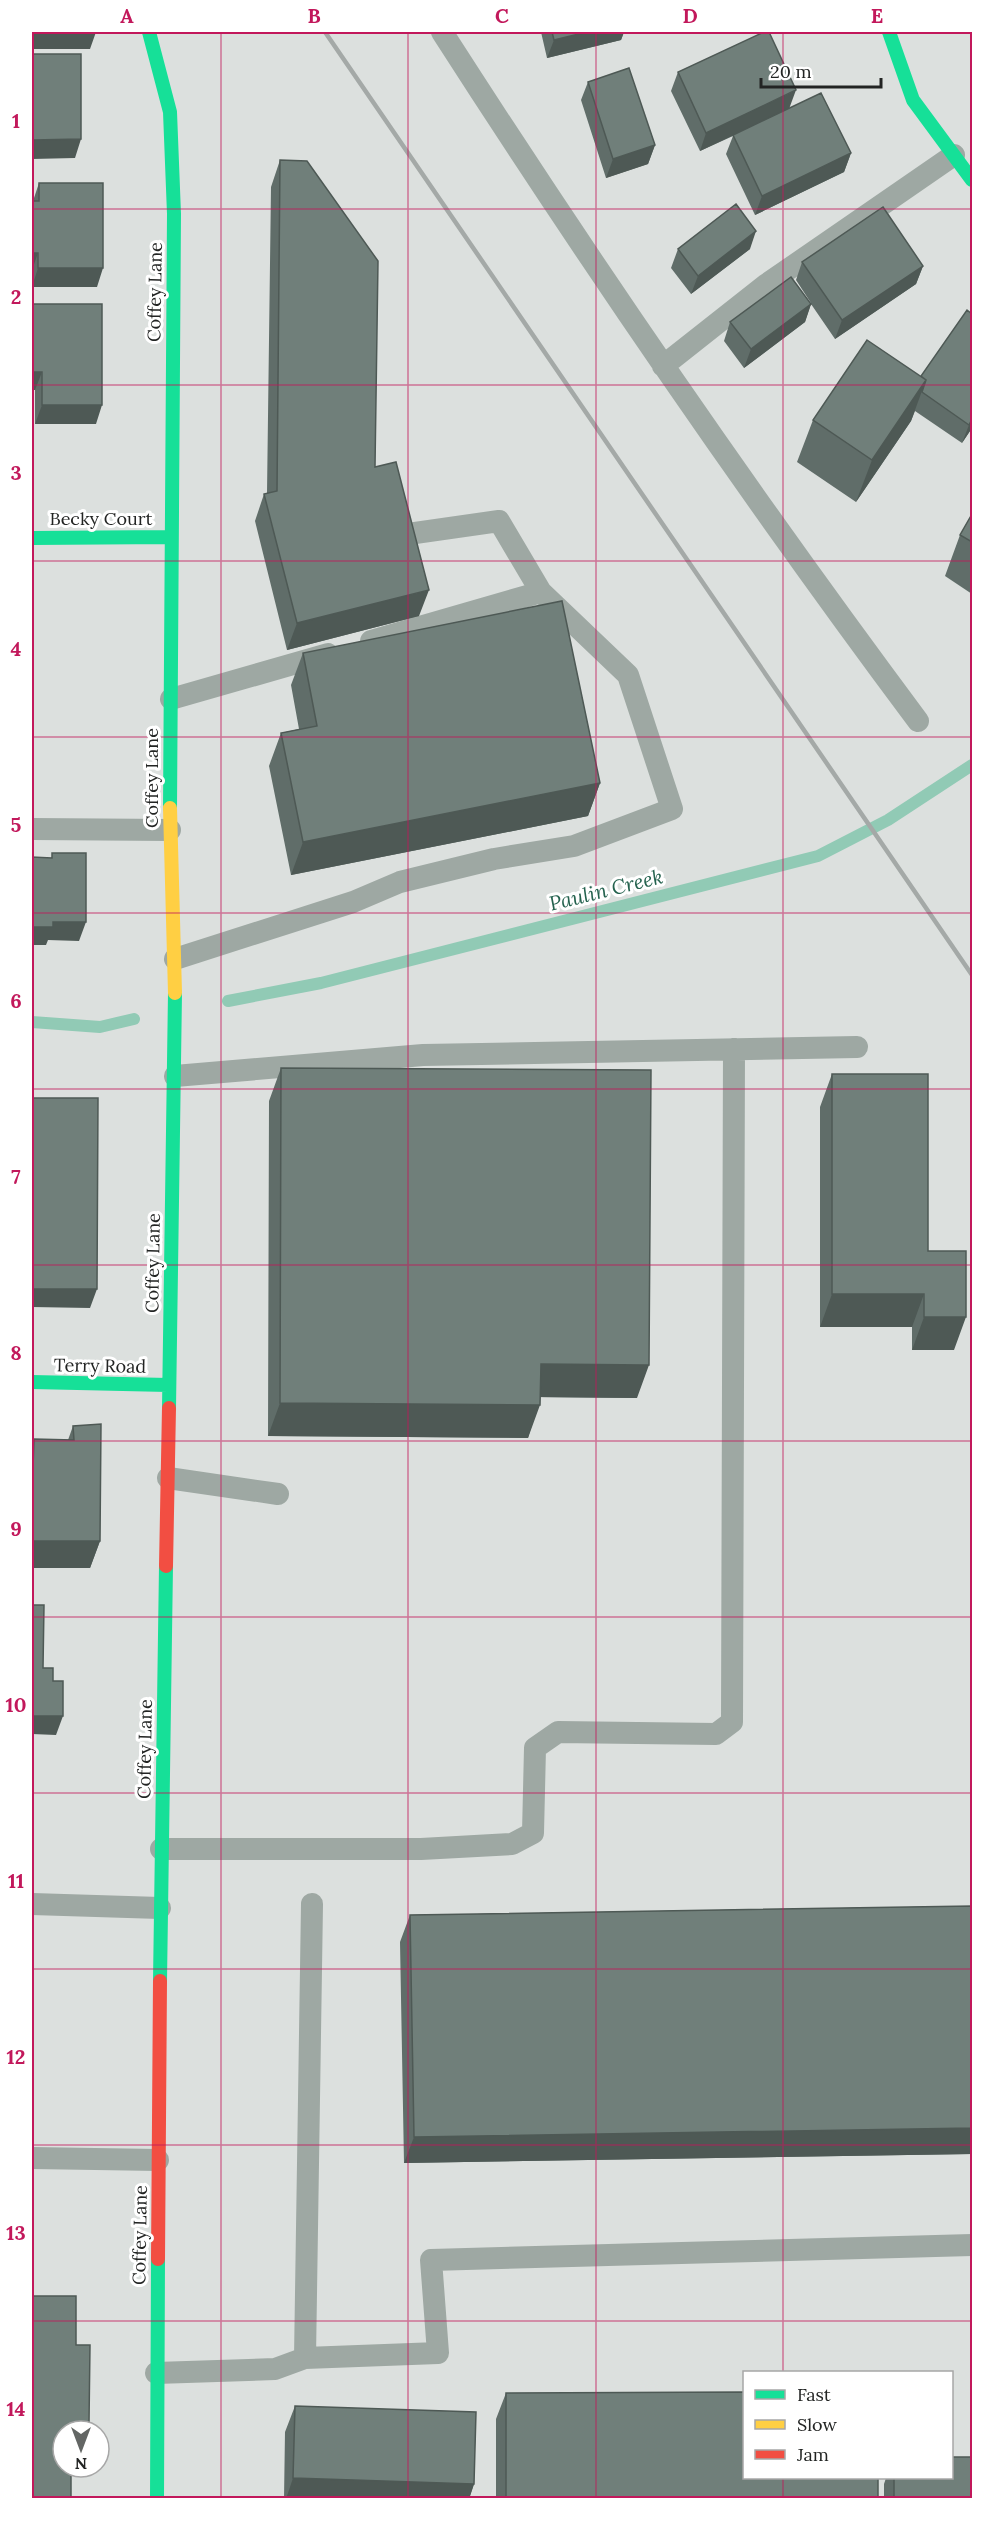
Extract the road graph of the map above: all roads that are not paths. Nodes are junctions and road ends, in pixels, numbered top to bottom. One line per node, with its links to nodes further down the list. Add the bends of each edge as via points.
1 (149, 32): 8 (street, Coffey Lane, via 170,112 174,214)
2 (442, 32): 6 (lane, via 558,213)
3 (889, 32): 4 (street, via 913,100)
4 (954, 155): 5 (street); 6 (lane, via 768,284)
5 (972, 180)
6 (663, 366): 12 (lane, via 811,578)
7 (415, 532): 10 (lane, via 499,521)
8 (170, 537): 9 (street, Becky Court); 11 (street, Coffey Lane)
9 (32, 538)
10 (541, 592): 11 (lane); 15 (lane, via 628,675 672,809 574,846 494,859 400,882 353,902)
11 (171, 699): 14 (street, Coffey Lane)
12 (918, 721)
13 (32, 829): 14 (lane)
14 (170, 830): 15 (street, Coffey Lane)
15 (175, 959): 18 (street, Coffey Lane)
16 (857, 1047): 17 (lane)
17 (734, 1049): 18 (lane, via 423,1055); 23 (lane, via 732,1722 716,1734 558,1731 535,1748 533,1833 512,1844 421,1849)
18 (175, 1076): 20 (street, Coffey Lane)
19 (32, 1382): 20 (street, Terry Road)
20 (168, 1385): 21 (street, Coffey Lane)
21 (168, 1478): 22 (lane); 23 (street, Coffey Lane)
22 (278, 1494)
23 (161, 1849): 26 (street, Coffey Lane)
24 (32, 1904): 26 (lane)
25 (312, 1904): 30 (lane)
26 (160, 1908): 28 (street, Coffey Lane)
27 (32, 2158): 28 (lane)
28 (158, 2160): 31 (street, Coffey Lane)
29 (972, 2245): 30 (lane, via 431,2260 438,2353)
30 (305, 2358): 31 (lane, via 276,2369)
31 (156, 2373): 32 (street, Coffey Lane)
32 (157, 2499)

